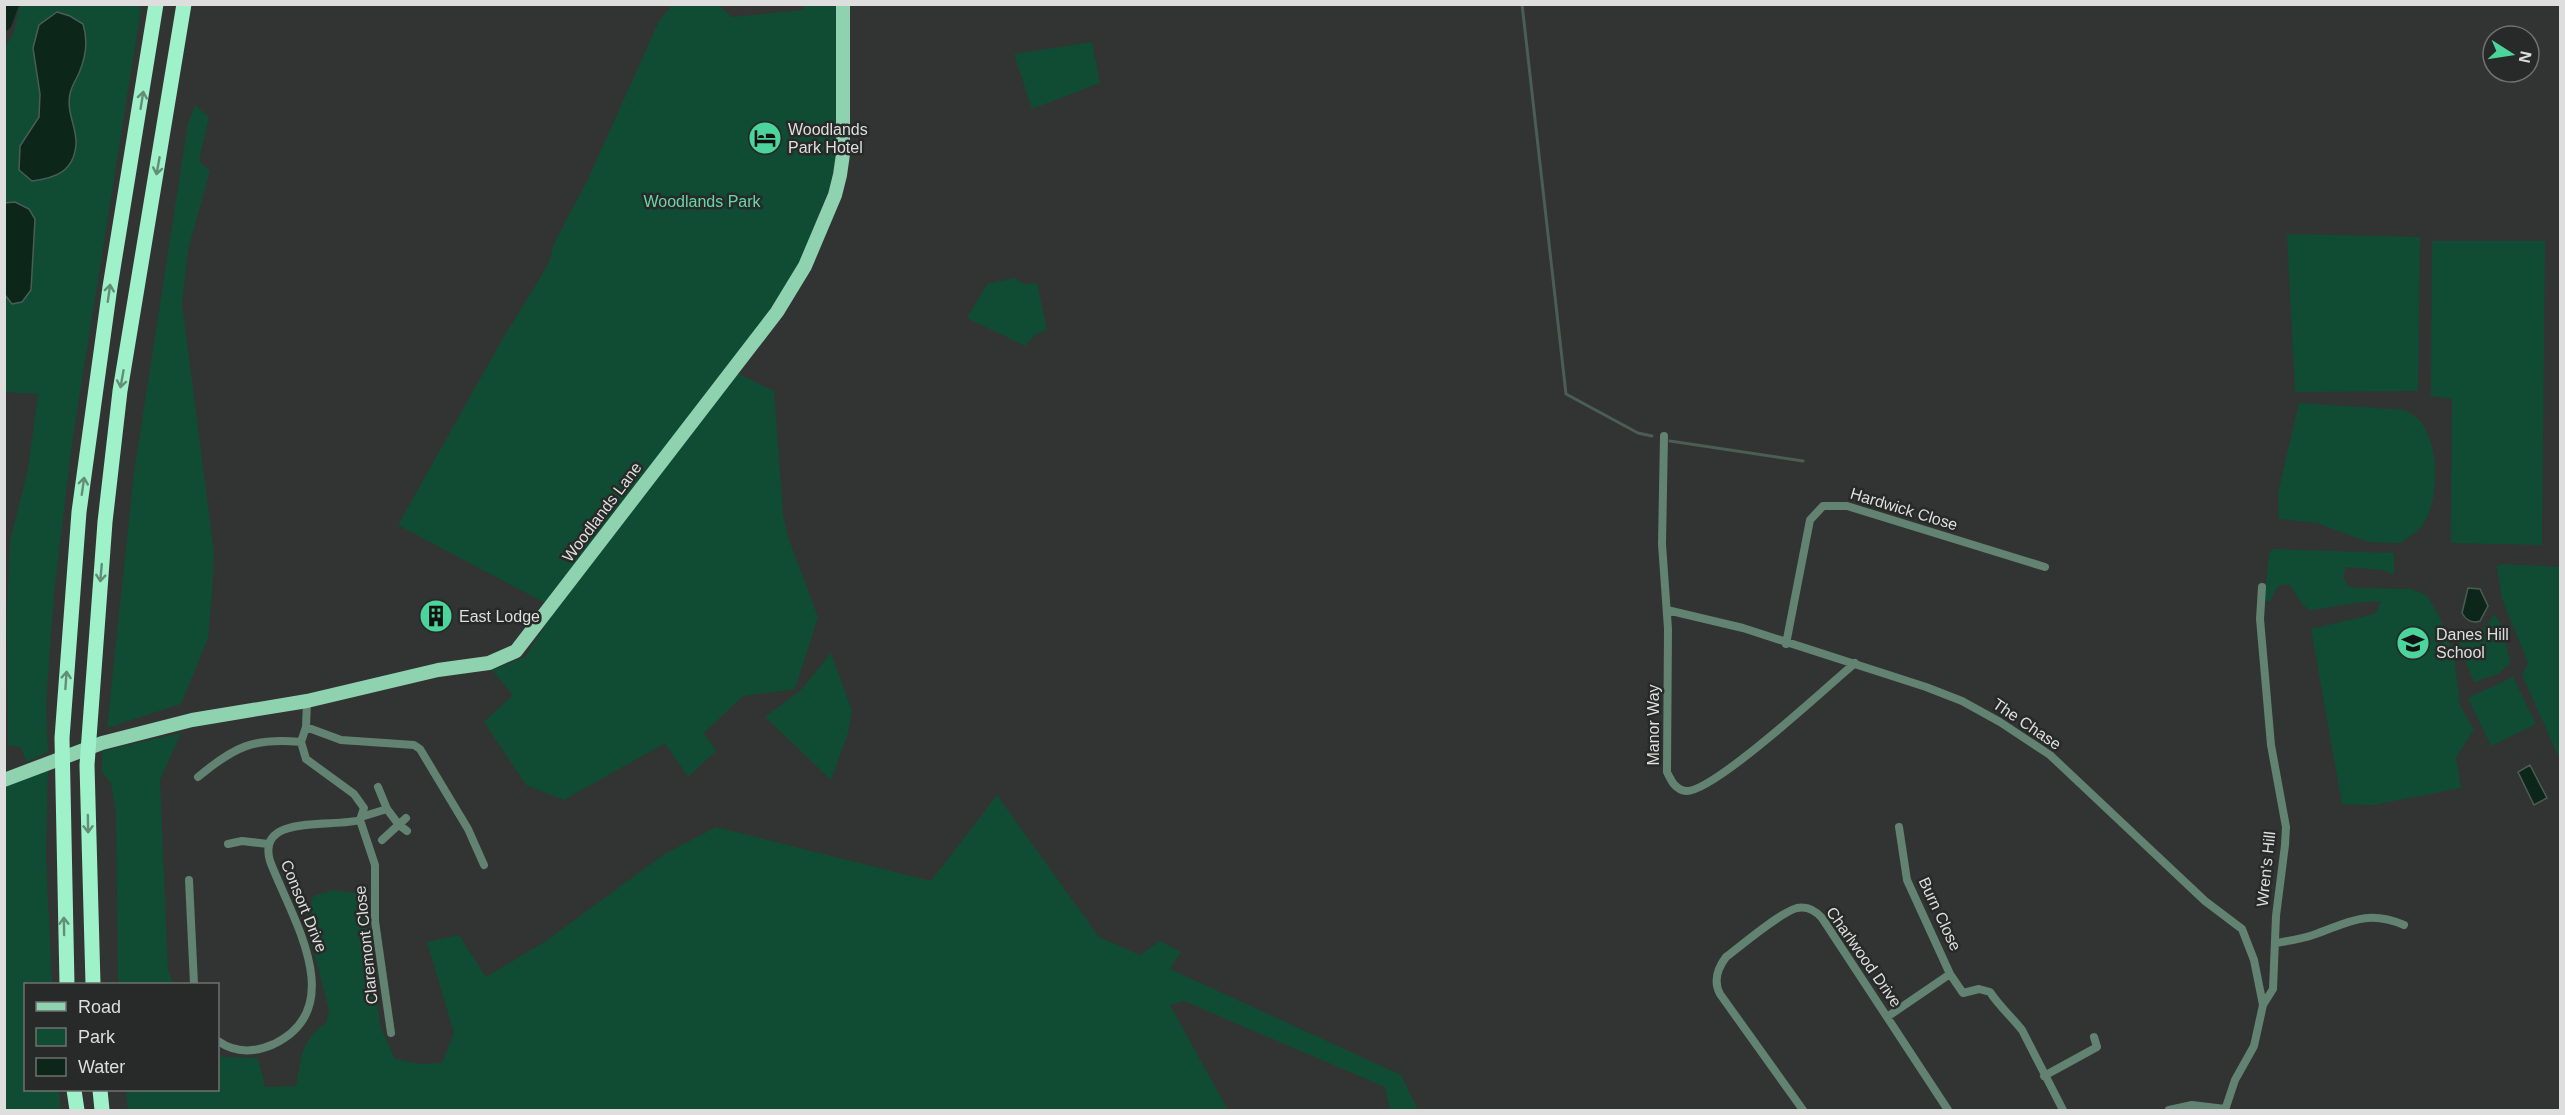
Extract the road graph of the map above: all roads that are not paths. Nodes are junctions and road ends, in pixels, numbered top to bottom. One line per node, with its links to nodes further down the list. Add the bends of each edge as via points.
1 (156, 4): 30 (highway, one-way to 1, via 62,738 79,512 110,287)
2 (184, 4): 31 (highway, one-way to 31, via 120,392 88,729)
3 (843, 4): 10 (main road, Woodlands Lane, via 843,154 835,195 805,266 777,312 548,612 516,651 489,663 438,670)
4 (1664, 436): 7 (street, Manor Way, via 1662,544)
5 (2046, 567): 8 (street, Hardwick Close, via 1847,506 1823,506 1810,520)
6 (2262, 587): 28 (street, Wren's Hill, via 2260,619 2271,745 2286,827)
7 (1668, 610): 8 (street, The Chase, via 1743,628); 9 (street, Manor Way, via 1667,772 1680,790 1689,791 1726,771)
8 (1786, 644): 9 (street, The Chase)
9 (1855, 663): 33 (street, The Chase, via 1962,700 2050,756 2205,901 2242,929 2254,960)
10 (307, 701): 11 (street); 14 (main road, Woodlands Lane, via 195,720 102,743)
11 (306, 727): 12 (street); 25 (street, via 341,740 414,745 420,749 468,829)
12 (301, 742): 13 (street, via 264,740 248,744); 17 (street, via 306,759 354,794 364,808)
13 (198, 777)
14 (4, 780)
15 (378, 787): 16 (street)
16 (387, 809): 17 (street, Consort Drive); 19 (street)
17 (361, 818): 24 (street, Consort Drive, via 296,826 281,831); 35 (street, Claremont Close, via 375,865 375,921)
18 (406, 818): 19 (street)
19 (399, 825): 21 (street); 22 (street)
20 (1899, 827): 29 (street, Burn Close, via 1907,880)
21 (407, 831)
22 (382, 840)
23 (228, 844): 24 (street)
24 (268, 844): 37 (street, Consort Drive, via 270,861 310,960 309,1008 284,1038 261,1049 244,1051)
25 (484, 865)
26 (189, 880): 32 (street)
27 (2404, 925): 28 (street, via 2376,917 2355,918 2310,936)
28 (2276, 943): 33 (street, Wren's Hill, via 2273,989)
29 (1950, 974): 34 (street, Burn Close); 38 (street, via 1963,993 1979,989 1990,992 2022,1030)
30 (68, 983)
31 (93, 983)
32 (194, 983)
33 (2263, 1005): 47 (street, Wren's Hill, via 2254,1046 2235,1080)
34 (1887, 1017): 43 (street, Charlwood Drive, via 1822,918 1812,909 1789,911 1726,957 1717,972 1717,988); 44 (street, Charlwood Drive)
35 (391, 1033)
36 (2094, 1037): 38 (street, via 2097,1047)
37 (219, 1041)
38 (2044, 1076): 45 (street)
39 (74, 1091): 41 (highway)
40 (100, 1091): 42 (highway)
41 (77, 1110)
42 (102, 1110)
43 (1803, 1110)
44 (1948, 1110)
45 (2063, 1110)
46 (2169, 1110): 47 (street, via 2192,1105)
47 (2225, 1110)

